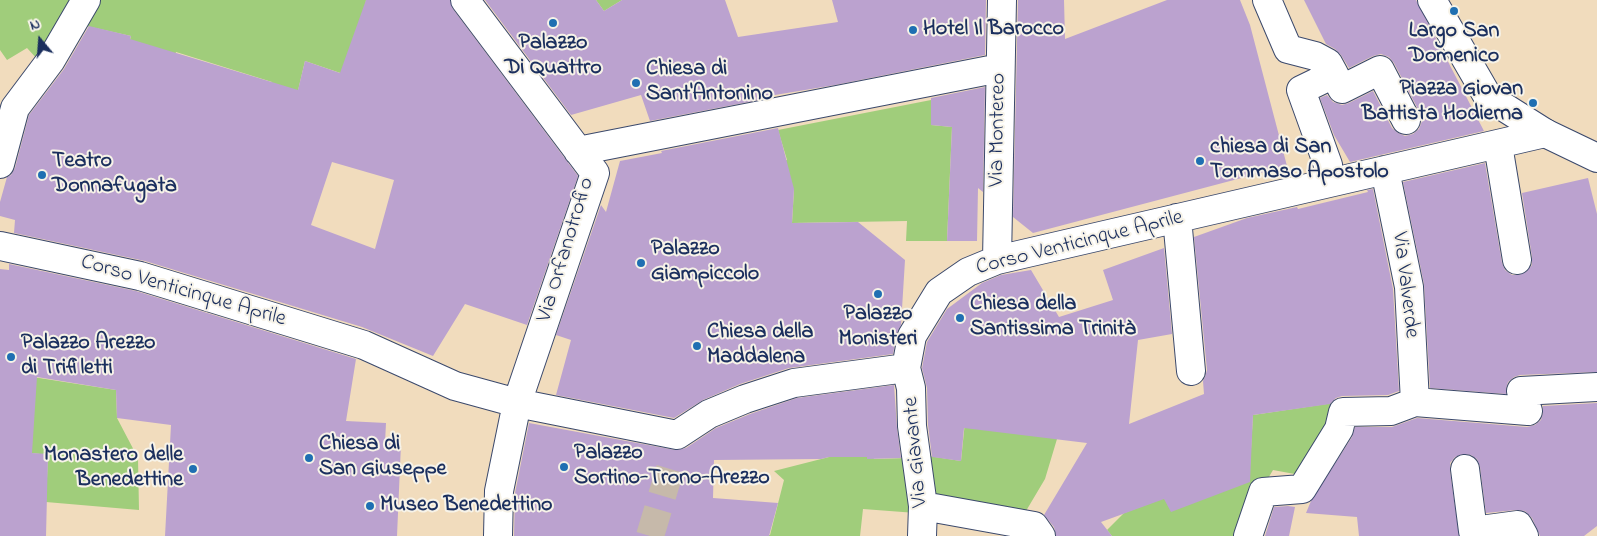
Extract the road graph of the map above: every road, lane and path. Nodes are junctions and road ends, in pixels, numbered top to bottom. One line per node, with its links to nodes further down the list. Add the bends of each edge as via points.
1 (86, 0): 13 (street, via 51,60 15,108)
2 (465, 0): 11 (street, Via Orfanotrofio)
3 (1002, 0): 7 (street, Via Montereo)
4 (1267, 0): 6 (street, via 1288,49)
5 (1437, 10): 9 (street, via 1488,97)
6 (1324, 65): 8 (street, via 1342,89 1380,70); 14 (street, via 1301,90)
7 (1000, 68): 11 (street); 18 (street, Via Montereo)
8 (1406, 120)
9 (1545, 133): 10 (street, Corso Venticinque Aprile); 12 (street)
10 (1498, 145): 15 (street, Corso Venticinque Aprile); 19 (street)
11 (578, 151): 24 (street, Via Orfanotrofio, via 595,173)
12 (1597, 158)
13 (0, 164)
14 (1328, 165)
15 (1385, 170): 16 (street, Corso Venticinque Aprile); 23 (street, Via Valverde, via 1409,287)
16 (1177, 218): 18 (street, Corso Venticinque Aprile); 21 (street)
17 (0, 246): 24 (street, Corso Venticinque Aprile, via 140,276 364,345 455,386)
18 (996, 260): 20 (street, Corso Venticinque Aprile, via 968,272 939,292 912,336)
19 (1517, 260)
20 (906, 368): 24 (street, via 794,383 746,399 709,414 675,446); 26 (street, Via Giavante, via 911,388 912,426)
21 (1191, 371)
22 (1597, 387): 23 (street, via 1521,391 1528,412)
23 (1415, 402): 30 (street, via 1391,411 1344,412 1339,429 1302,489 1263,492)
24 (517, 403): 27 (street, Via Orfanotrofio, via 499,491)
25 (1465, 470): 31 (street, via 1473,531 1518,525)
26 (923, 506): 28 (street, Via Giavante); 29 (street, via 1034,526)
27 (498, 536)
28 (922, 536)
29 (1041, 536)
30 (1248, 536)
31 (1524, 536)

